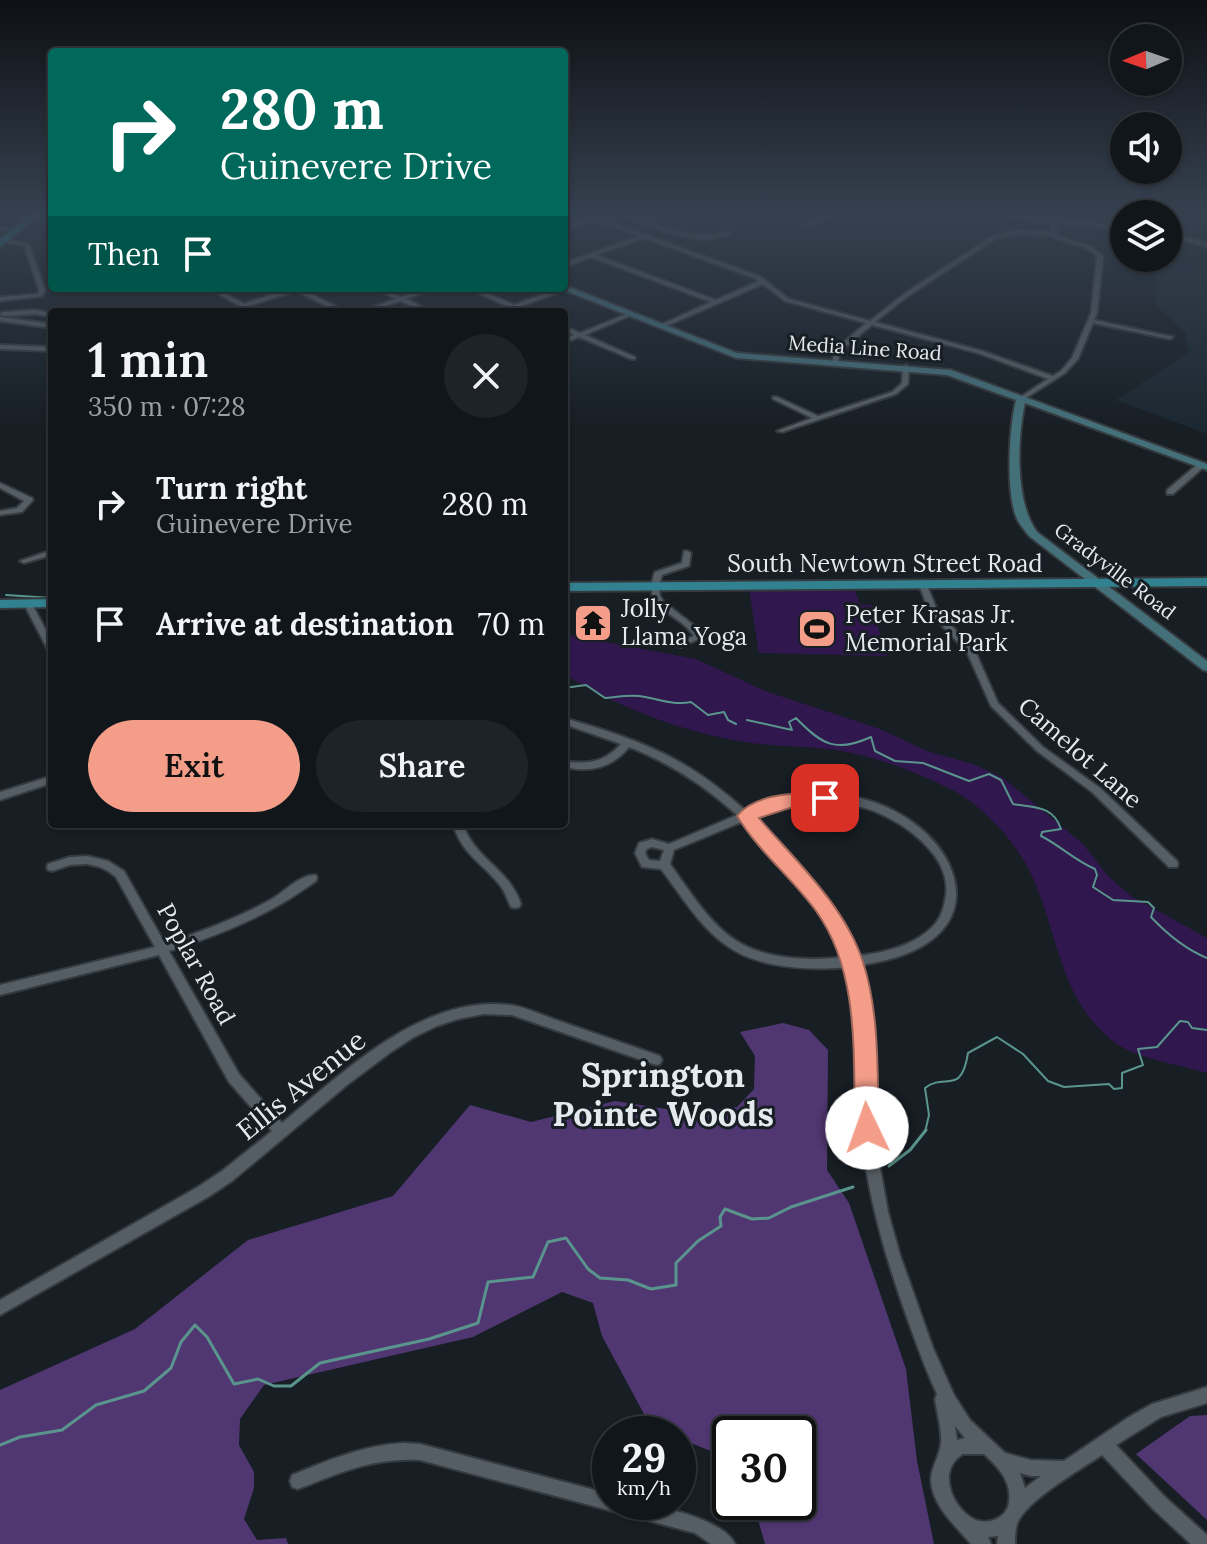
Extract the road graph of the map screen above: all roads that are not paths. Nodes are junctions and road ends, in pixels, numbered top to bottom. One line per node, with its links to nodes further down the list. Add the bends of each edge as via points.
1 (40, 284): 15 (street, via 40,295)
2 (668, 284): 17 (street)
3 (757, 284): 17 (street)
4 (767, 284): 28 (street, via 782,298)
5 (923, 284): 28 (street)
6 (1097, 284): 27 (street)
7 (568, 289): 25 (main road, Media Line Road)
8 (218, 292): 18 (street)
9 (285, 292): 18 (street)
10 (305, 292): 21 (street)
11 (385, 292): 16 (street)
12 (421, 292): 16 (street)
13 (479, 292): 19 (street)
14 (554, 292): 19 (street)
15 (0, 299)
16 (401, 299): 22 (street); 23 (street)
17 (716, 302): 30 (street)
18 (243, 306): 20 (street)
19 (513, 307)
20 (247, 308)
21 (336, 308)
22 (374, 308)
23 (421, 308)
24 (48, 314): 26 (street)
25 (631, 314): 30 (main road, Media Line Road); 32 (street)
26 (0, 316): 29 (street)
27 (1092, 321): 33 (street); 40 (street, via 1075,359)
28 (869, 324): 38 (street, via 840,347); 40 (street, via 980,352)
29 (48, 325)
30 (662, 326): 38 (main road, Media Line Road, via 736,355)
31 (568, 330): 32 (street)
32 (580, 335): 34 (street); 37 (street)
33 (1170, 337)
34 (568, 340)
35 (0, 347): 36 (street)
36 (48, 349)
37 (633, 358)
38 (835, 363): 39 (main road, Media Line Road)
39 (906, 367): 42 (main road, Media Line Road, via 948,372); 43 (street, via 905,384 894,393)
40 (1053, 378): 42 (street)
41 (775, 398): 43 (street)
42 (1021, 399): 45 (main road, Media Line Road); 56 (main road, Gradyville Road, via 1016,427 1022,518 1033,534)
43 (817, 418): 44 (street)
44 (780, 431)
45 (1205, 466): 48 (street)
46 (0, 485): 47 (street)
47 (14, 492): 49 (street); 50 (street, via 28,503)
48 (1170, 492)
49 (0, 496)
50 (0, 513)
51 (48, 553): 53 (street)
52 (687, 553): 58 (street, via 686,564 658,574)
53 (24, 561)
54 (1207, 582): 56 (main road, South Newtown Street Road)
55 (923, 585): 56 (main road, South Newtown Street Road); 58 (main road, South Newtown Street Road); 73 (street, Camelot Lane, via 929,606 971,651 994,704)
56 (1098, 585): 64 (main road, Gradyville Road)
57 (568, 587): 58 (main road, South Newtown Street Road)
58 (655, 588): 62 (street, via 660,604 699,637 681,644)
59 (48, 603): 61 (main road)
60 (0, 604): 61 (main road)
61 (28, 604): 63 (street)
62 (663, 638)
63 (48, 642)
64 (1207, 667)
65 (568, 722): 66 (street)
66 (627, 743): 67 (street, via 602,765); 70 (street, via 692,774)
67 (568, 765)
68 (48, 780): 69 (street)
69 (0, 796)
70 (746, 816): 72 (street); 79 (street, via 817,897); 79 (street, via 796,799 850,801 904,822 944,859 952,881 950,905 940,926 922,943)
71 (459, 828): 77 (street, via 464,844 512,891)
72 (670, 848): 74 (street); 74 (street, via 652,843 640,853 646,864)
73 (1173, 864)
74 (664, 865): 79 (street, via 734,945 761,958)
75 (52, 867): 78 (street, Poplar Road, via 93,860 109,865 120,874)
76 (312, 878): 78 (street, via 270,907)
77 (515, 904)
78 (164, 949): 80 (street); 82 (street, Poplar Road, via 234,1078)
79 (852, 961): 84 (street, via 863,1025 867,1128 882,1221)
80 (0, 990)
81 (656, 1060): 82 (street, Ellis Avenue, via 530,1014 468,1010 394,1042)
82 (281, 1131): 83 (street, Ellis Avenue, via 203,1192)
83 (0, 1308)
84 (940, 1381): 87 (street, via 965,1427); 88 (street)
85 (1207, 1395): 86 (street, via 1158,1410)
86 (1104, 1445): 89 (street); 96 (street)
87 (995, 1455): 88 (street, via 964,1445); 89 (street, via 1031,1468); 91 (street, via 1017,1489)
88 (946, 1458): 92 (street, via 941,1472 944,1496)
89 (1068, 1469): 91 (street, via 1035,1490)
90 (298, 1481): 93 (street, via 395,1449 420,1452 699,1526)
91 (1012, 1517): 92 (street, via 988,1531); 95 (street)
92 (965, 1523): 94 (street)
93 (726, 1544)
94 (982, 1544)
95 (1006, 1544)
96 (1204, 1544)

